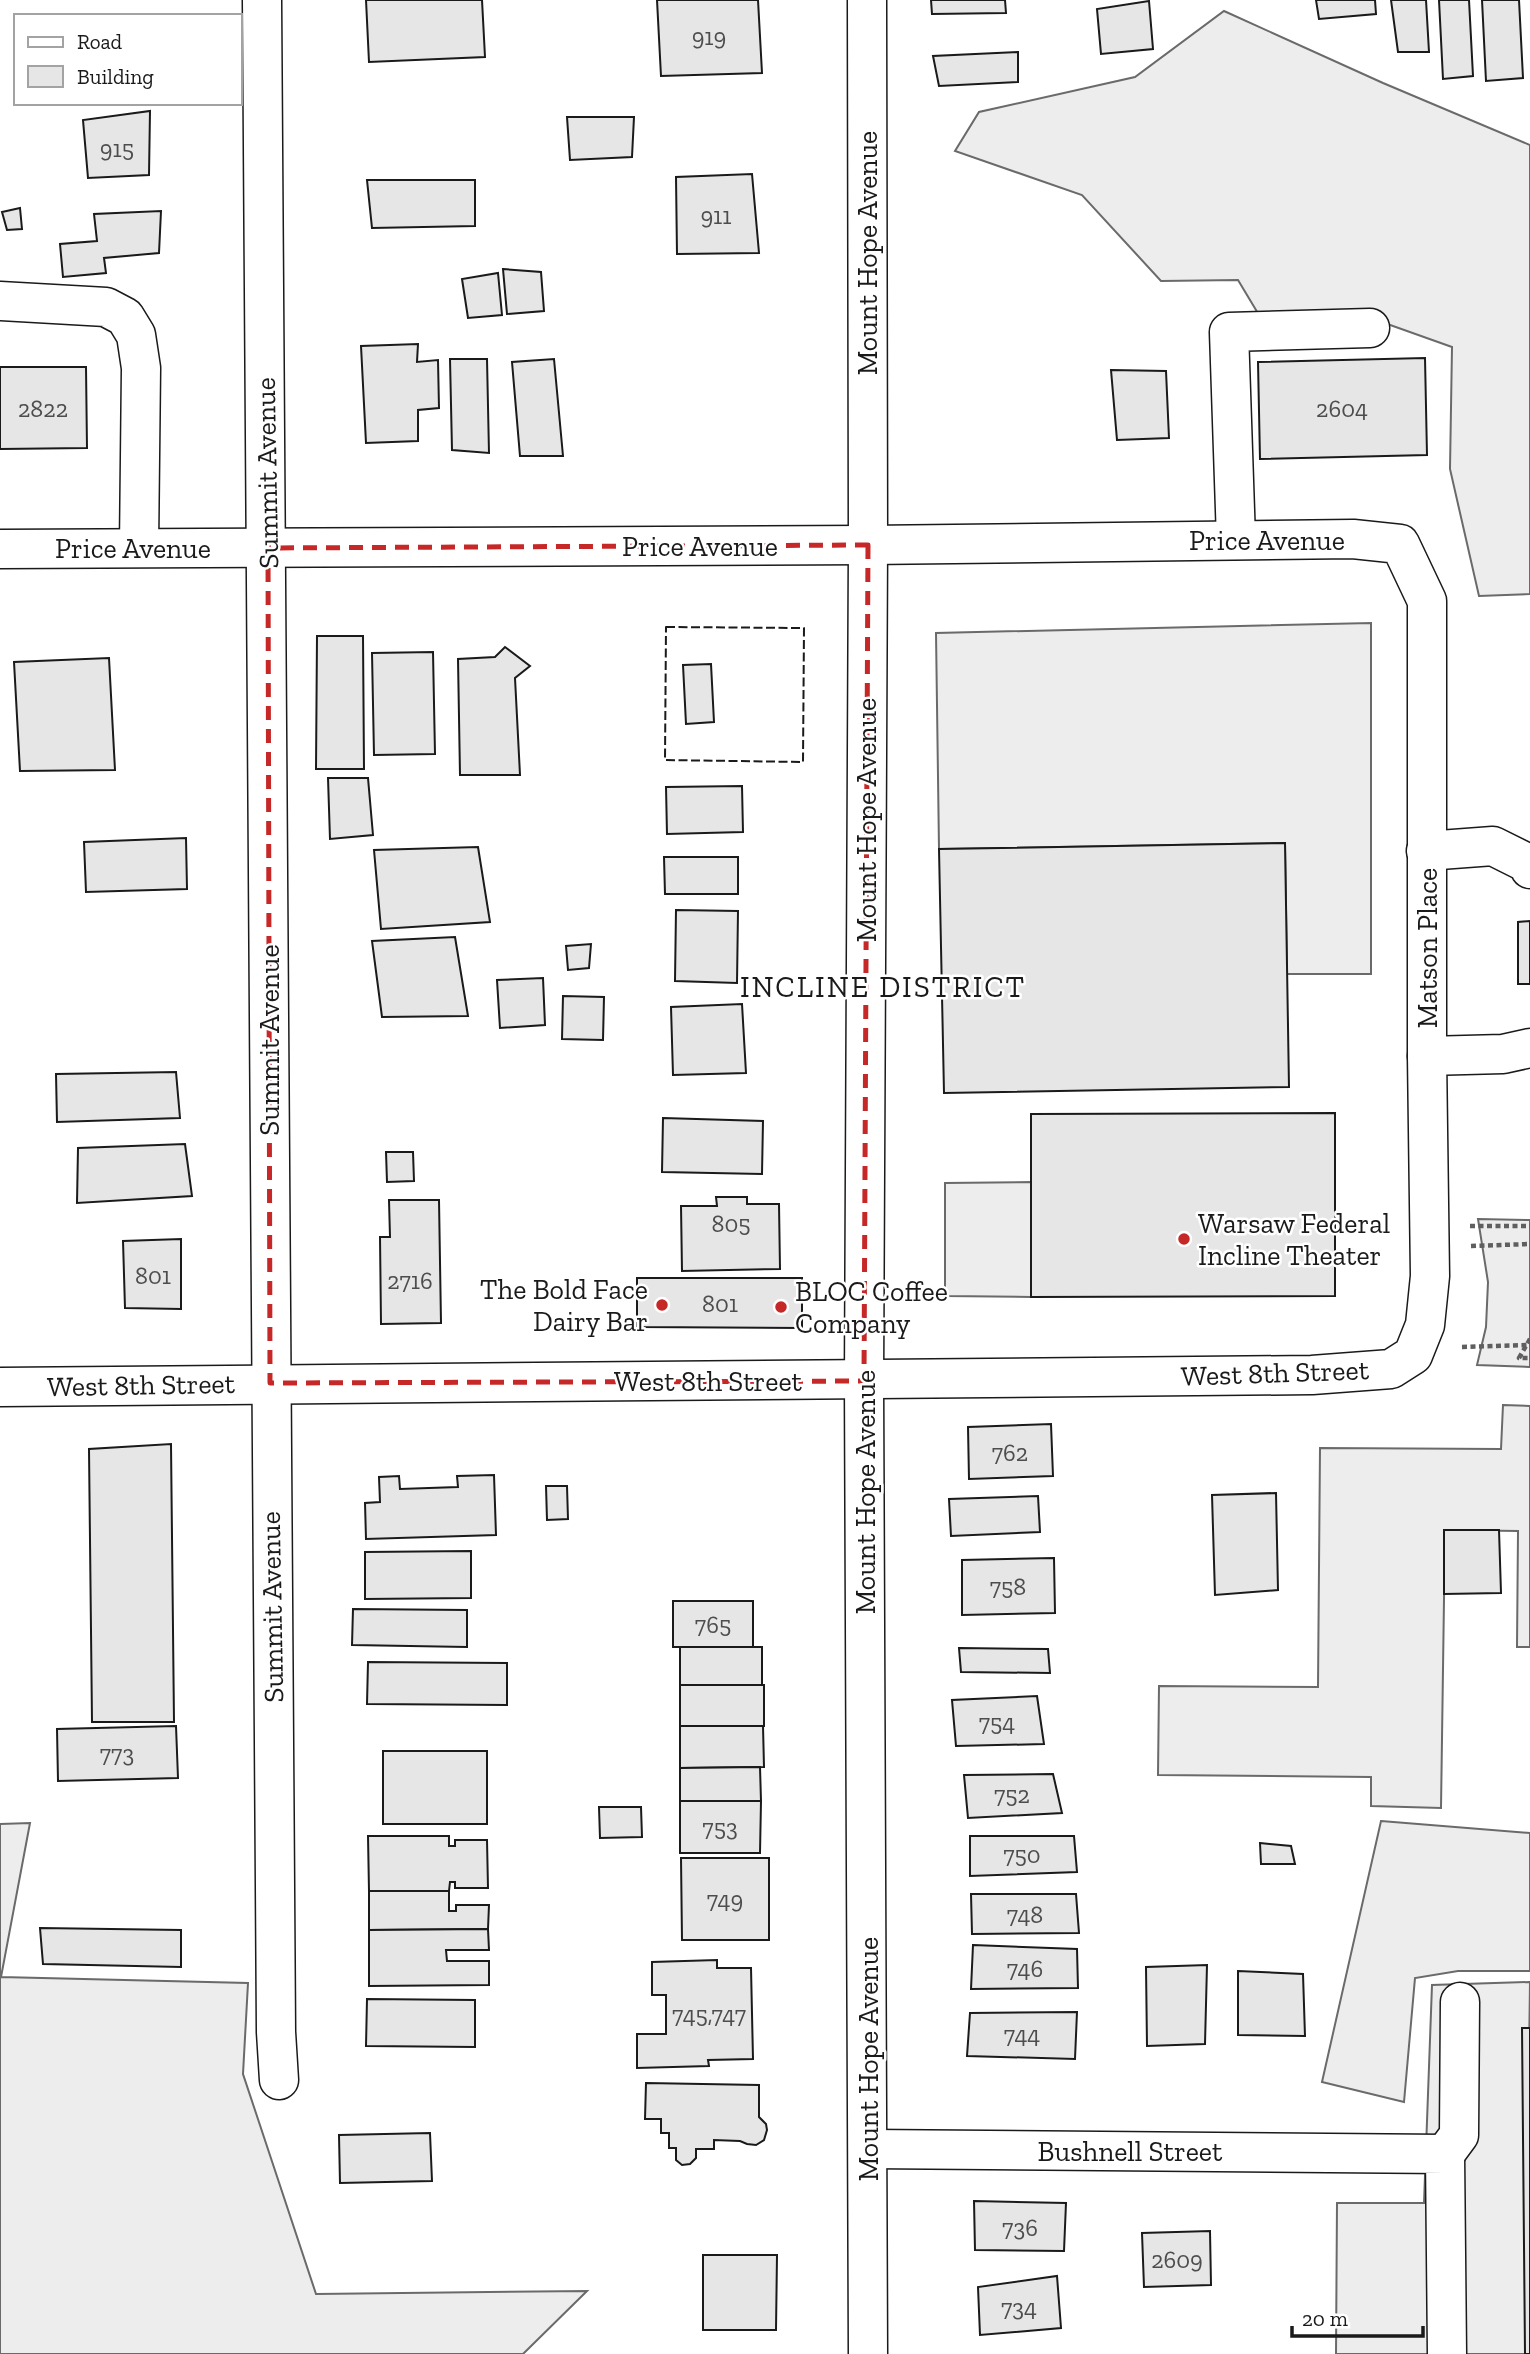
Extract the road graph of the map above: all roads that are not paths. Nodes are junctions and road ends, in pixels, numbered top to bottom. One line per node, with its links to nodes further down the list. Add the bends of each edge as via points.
1 (262, 0): 9 (street, Summit Avenue)
2 (867, 0): 7 (street, Mount Hope Avenue)
3 (0, 301): 8 (street, via 106,307 125,317 136,335 141,369)
4 (1370, 328): 5 (street, via 1229,332)
5 (1236, 540): 6 (street, Price Avenue, via 1353,538); 7 (street, Price Avenue)
6 (1400, 544): 11 (street, Matson Place, via 1427,601)
7 (868, 545): 9 (street, Price Avenue); 16 (street, Mount Hope Avenue)
8 (139, 547): 9 (street, Price Avenue); 10 (street, Price Avenue)
9 (268, 548): 17 (street, Summit Avenue)
10 (0, 549)
11 (1426, 851): 12 (street, via 1493,846 1529,864); 14 (street, Matson Place)
12 (1530, 869)
13 (1530, 1048): 14 (street, via 1503,1054)
14 (1427, 1056): 15 (street, Matson Place, via 1430,1276 1425,1325)
15 (1413, 1356): 16 (street, West 8th Street, via 1391,1369 1312,1375)
16 (864, 1381): 17 (street, West 8th Street); 21 (street, Mount Hope Avenue)
17 (270, 1383): 18 (street, West 8th Street); 20 (street, Summit Avenue)
18 (0, 1387)
19 (1460, 2001): 22 (street, via 1458,2135)
20 (279, 2080)
21 (869, 2149): 22 (street, Bushnell Street); 23 (street, Mount Hope Avenue)
22 (1445, 2154): 24 (street)
23 (868, 2354)
24 (1447, 2354)

